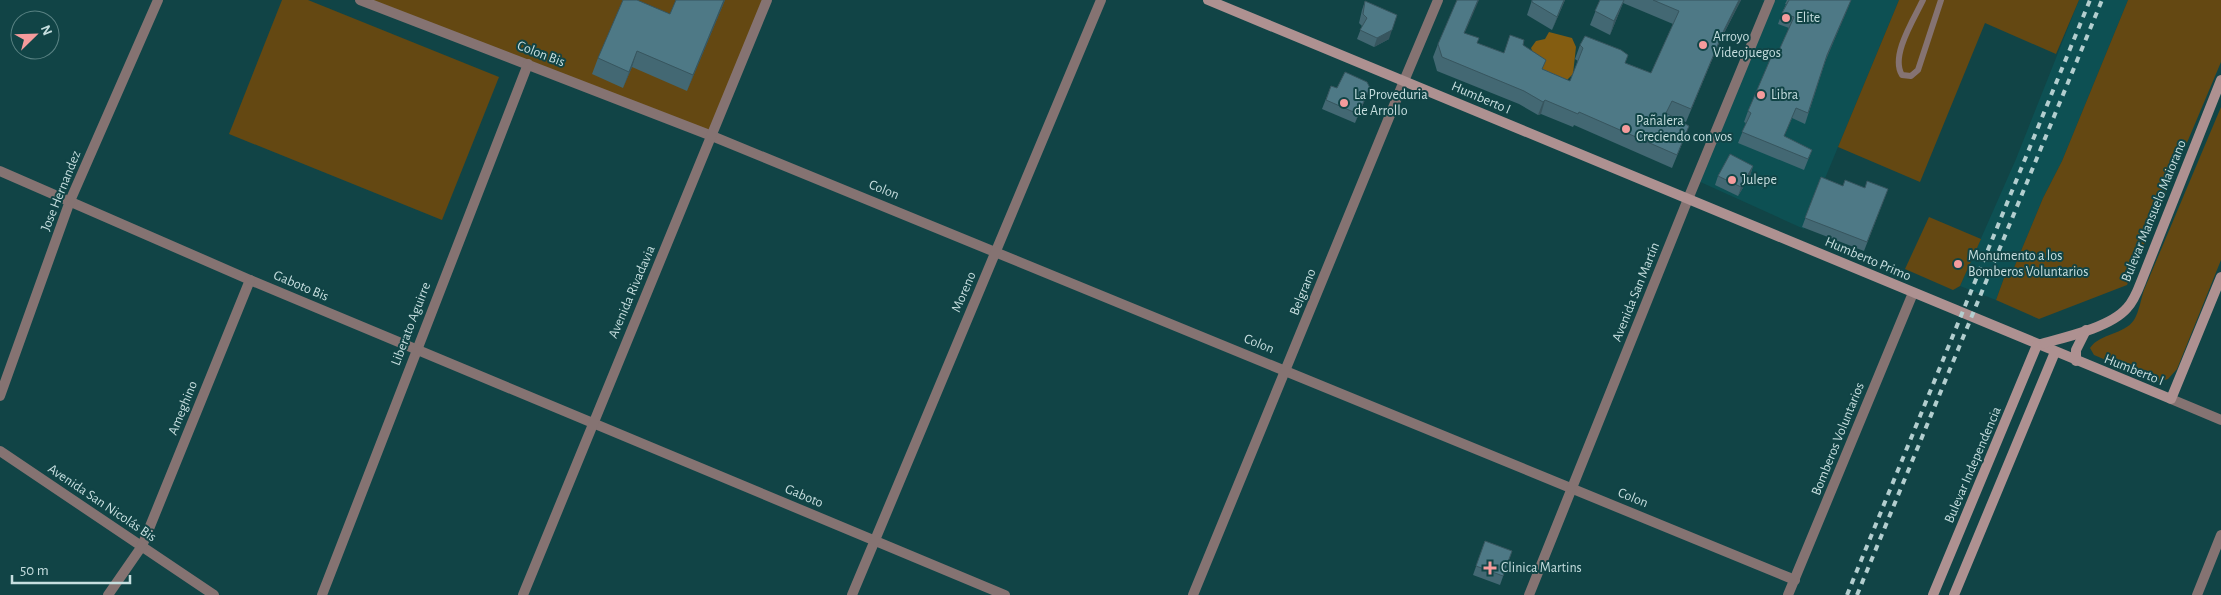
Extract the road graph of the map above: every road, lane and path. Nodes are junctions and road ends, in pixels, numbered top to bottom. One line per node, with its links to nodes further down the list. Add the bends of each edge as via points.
1 (158, 0): 16 (street, Jose Hernandez)
2 (360, 0): 10 (street, Colon Bis)
3 (767, 0): 13 (street, Avenida Rivadavia)
4 (1101, 0): 17 (street, Moreno)
5 (1208, 0): 11 (main road, Humberto I)
6 (1438, 0): 11 (street, Belgrano)
7 (1770, 0): 15 (street, Avenida San Martín)
8 (1923, 0): 9 (lane, via 1899,53 1897,68 1902,75 1911,76 1918,70)
9 (1941, 0)
10 (528, 64): 13 (street, Colon Bis); 23 (street, Liberato Aguirre)
11 (1404, 81): 15 (main road, Humberto I); 26 (street, Belgrano)
12 (2220, 82): 21 (main road, Bulevar Mansuelo Maiorano, via 2136,294 2128,308 2115,318)
13 (712, 136): 17 (street, Colon); 30 (street, Avenida Rivadavia)
14 (0, 171): 16 (street, Gaboto Bis)
15 (1688, 199): 20 (main road, Humberto Primo); 32 (street, Avenida San Martín)
16 (70, 201): 19 (street, Gaboto Bis); 27 (street, Jose Hernandez)
17 (997, 251): 26 (street, Colon); 34 (street, Moreno)
18 (2221, 277): 28 (main road)
19 (250, 280): 23 (street, Gaboto Bis); 35 (street, Ameghino)
20 (1913, 293): 22 (main road, Humberto Primo); 36 (street, Bomberos Voluntarios)
21 (2086, 330): 22 (main road, Bulevar Mansuelo Maiorano); 25 (main road, via 2076,350)
22 (2037, 346): 24 (main road, Humberto I); 46 (main road, Bulevar Independencia)
23 (416, 349): 30 (street, Gaboto Bis); 39 (street, Liberato Aguirre)
24 (2055, 352): 25 (main road, Humberto I); 47 (main road)
25 (2076, 361): 28 (main road, Humberto I)
26 (1286, 370): 32 (street, Colon); 43 (street, Belgrano)
27 (0, 396)
28 (2171, 399): 29 (street, Humberto I)
29 (2221, 420)
30 (592, 423): 34 (street, Gaboto); 40 (street, Avenida Rivadavia)
31 (0, 451): 35 (street, Avenida San Nicolás Bis)
32 (1573, 488): 36 (street, Colon); 44 (street, Avenida San Martín)
33 (2221, 535): 48 (street)
34 (874, 540): 41 (street, Moreno); 42 (street, Gaboto)
35 (142, 546): 37 (street, Ameghino); 38 (street, Avenida San Nicolás Bis)
36 (1795, 580): 45 (street, Bomberos Voluntarios)
37 (108, 595)
38 (214, 595)
39 (322, 595)
40 (523, 595)
41 (852, 595)
42 (1006, 595)
43 (1193, 595)
44 (1529, 595)
45 (1788, 595)
46 (1934, 595)
47 (1954, 595)
48 (2197, 595)

